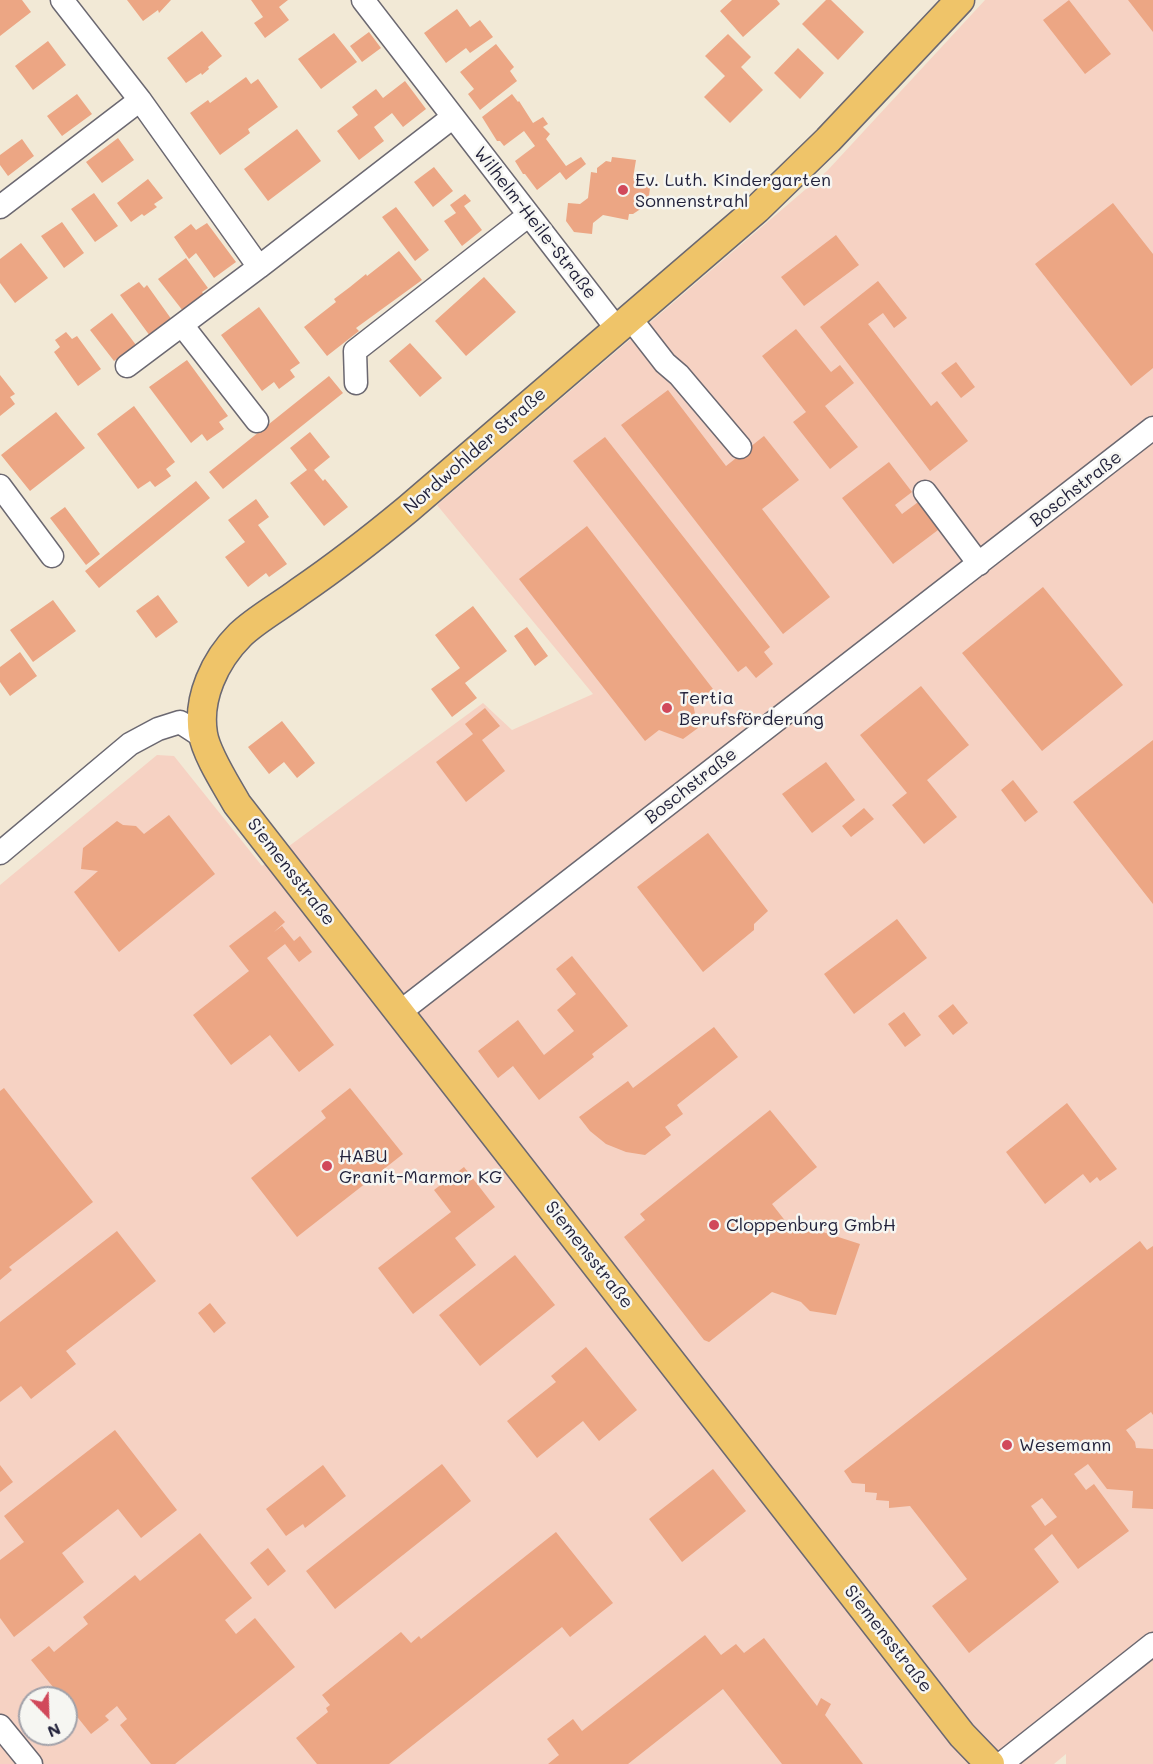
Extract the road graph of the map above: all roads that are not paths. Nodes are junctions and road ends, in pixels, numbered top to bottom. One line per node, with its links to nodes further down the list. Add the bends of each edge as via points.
1 (62, 0): 4 (street)
2 (363, 0): 5 (street, Wilhelm-Heile-Straße)
3 (960, 0): 9 (main road, Nordwohlder Straße, via 757,209)
4 (140, 100): 6 (street); 8 (street)
5 (453, 117): 7 (street, Wilhelm-Heile-Straße); 8 (street)
6 (0, 207)
7 (529, 215): 9 (street, Wilhelm-Heile-Straße); 12 (street, via 354,351)
8 (259, 267): 10 (street)
9 (624, 324): 15 (street, Wilhelm-Heile-Straße, via 679,375); 20 (main road, Nordwohlder Straße, via 354,554 240,635 216,667 205,694 201,713)
10 (182, 325): 11 (street); 13 (street)
11 (127, 366)
12 (356, 383)
13 (257, 421)
14 (1150, 437): 19 (street, Boschstraße)
15 (740, 447)
16 (0, 486): 18 (street)
17 (925, 492): 19 (street)
18 (52, 556)
19 (980, 564): 22 (street, Boschstraße)
20 (203, 736): 21 (street, via 180,722 130,744); 22 (main road, Siemensstraße, via 237,804)
21 (0, 853)
22 (400, 1012): 26 (main road, Siemensstraße, via 962,1735)
23 (1153, 1644): 27 (street)
24 (0, 1726): 25 (street)
25 (31, 1764)
26 (990, 1764)
27 (1001, 1764)

